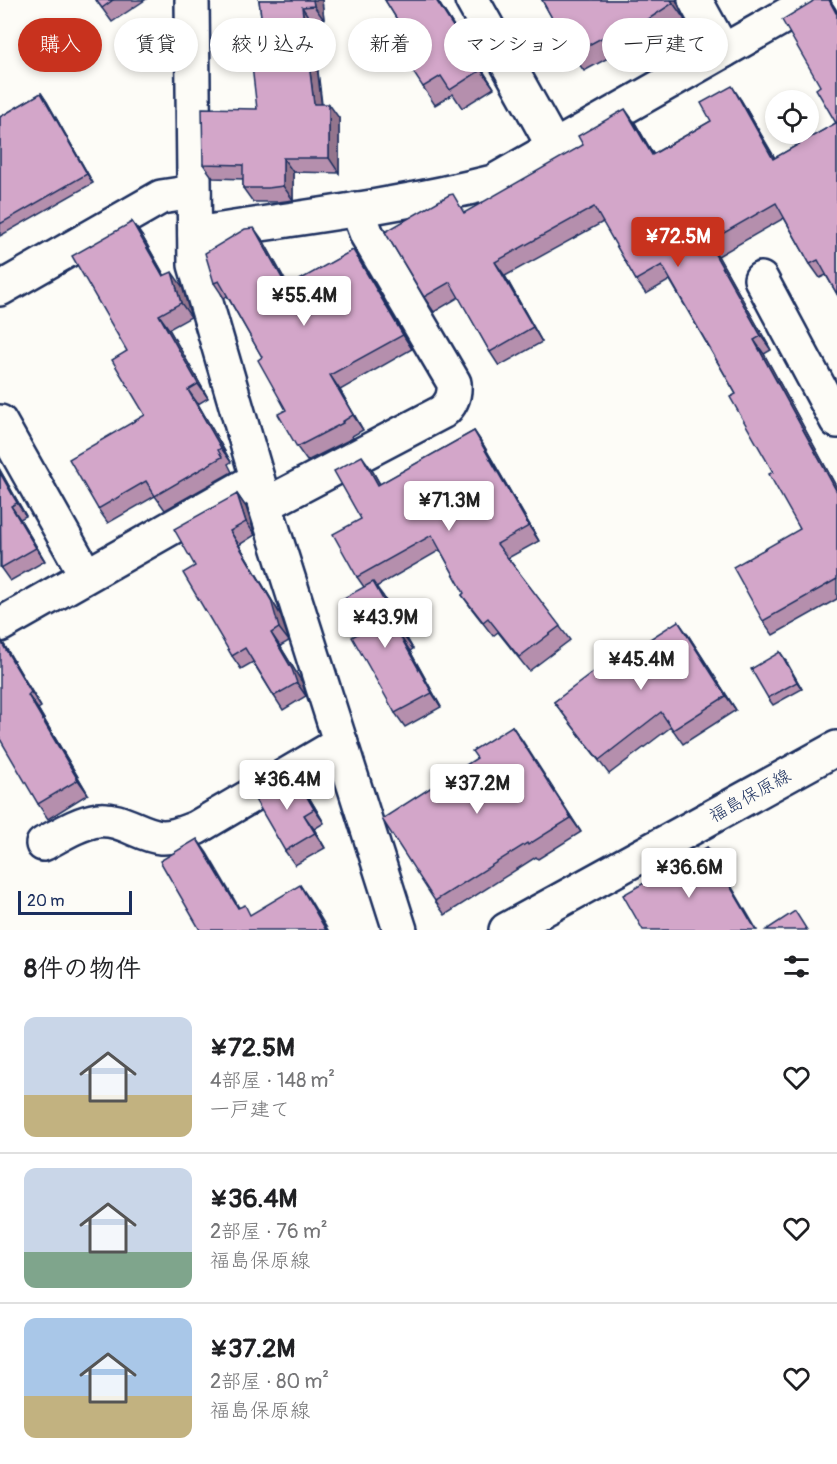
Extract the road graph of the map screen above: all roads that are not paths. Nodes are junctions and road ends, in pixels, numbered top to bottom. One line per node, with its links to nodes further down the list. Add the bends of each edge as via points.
1 (192, 0): 9 (street)
2 (472, 0): 8 (street)
3 (695, 0): 5 (street)
4 (813, 0): 6 (street)
5 (705, 18)
6 (728, 48)
7 (686, 72): 8 (street)
8 (554, 147): 10 (street, via 493,182)
9 (194, 192): 11 (street); 13 (street, via 161,197)
10 (357, 209): 11 (street); 16 (street, via 367,235 454,383 455,394 442,412)
11 (195, 234): 16 (street, via 195,265)
12 (761, 279): 14 (street)
13 (0, 289)
14 (837, 421)
15 (0, 422): 17 (street)
16 (261, 492): 17 (street); 19 (street)
17 (86, 575): 18 (street)
18 (0, 626)
19 (341, 743): 21 (street, via 176,836 160,837 100,820 80,825); 22 (street)
20 (837, 748): 23 (street, 福島保原線)
21 (43, 844)
22 (400, 930)
23 (506, 930)

